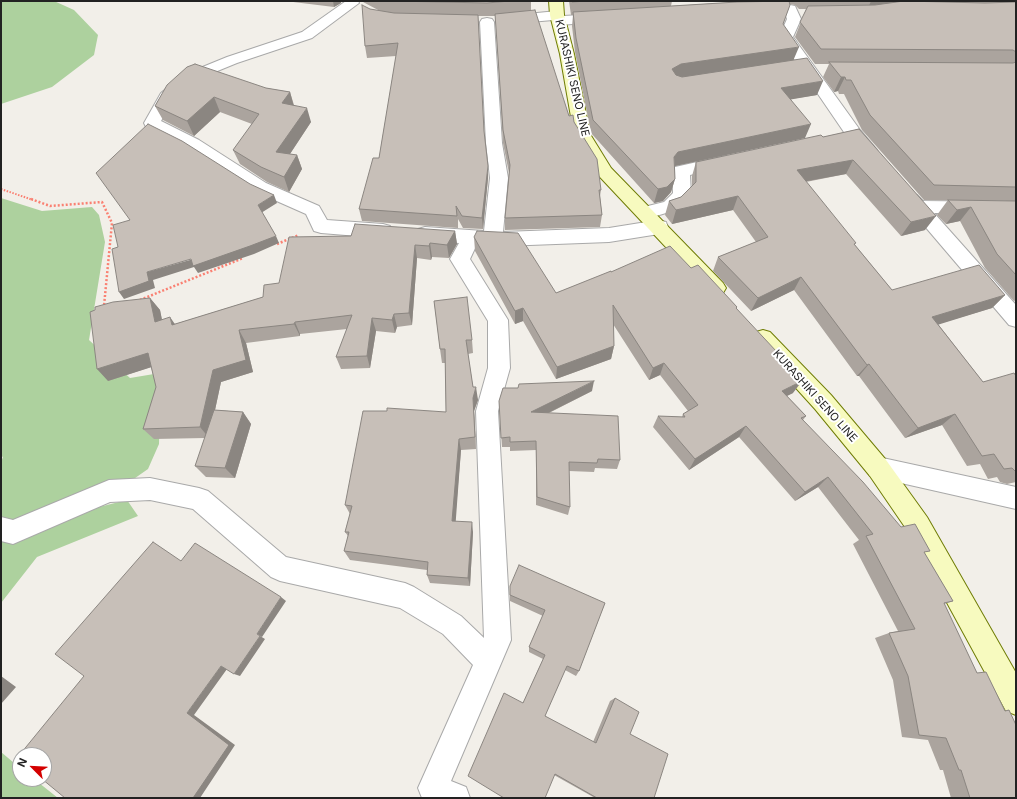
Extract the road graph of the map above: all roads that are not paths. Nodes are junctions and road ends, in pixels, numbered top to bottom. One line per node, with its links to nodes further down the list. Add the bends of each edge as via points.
1 (354, 4): 11 (street, via 307,35 188,78 167,96 152,123 193,144 260,187 313,210 320,226)
2 (747, 10): 6 (street, via 790,9 800,15 794,19 786,37 808,68 846,136)
3 (557, 12): 4 (street); 10 (main road, KURASHIKI SENO LINE, via 582,134 605,172); 11 (street, via 480,22 499,178)
4 (614, 18)
5 (741, 158): 10 (street, via 681,171 682,195)
6 (884, 168)
7 (903, 190): 8 (street)
8 (918, 207): 9 (street); 13 (street)
9 (1016, 208)
10 (652, 220): 11 (street, via 608,235); 12 (main road, KURASHIKI SENO LINE)
11 (482, 238): 18 (street, via 460,259 498,320 499,368 487,411 498,640)
12 (730, 303)
13 (1016, 319)
14 (752, 326): 15 (main road, KURASHIKI SENO LINE, via 823,402)
15 (878, 468): 16 (street); 19 (main road, KURASHIKI SENO LINE, via 918,525)
16 (1016, 498)
17 (1, 529): 18 (street, via 13,532 109,491 150,489 199,499 280,568 405,596 452,625)
18 (489, 662): 20 (street, via 433,788)
19 (1016, 701)
20 (455, 798)

